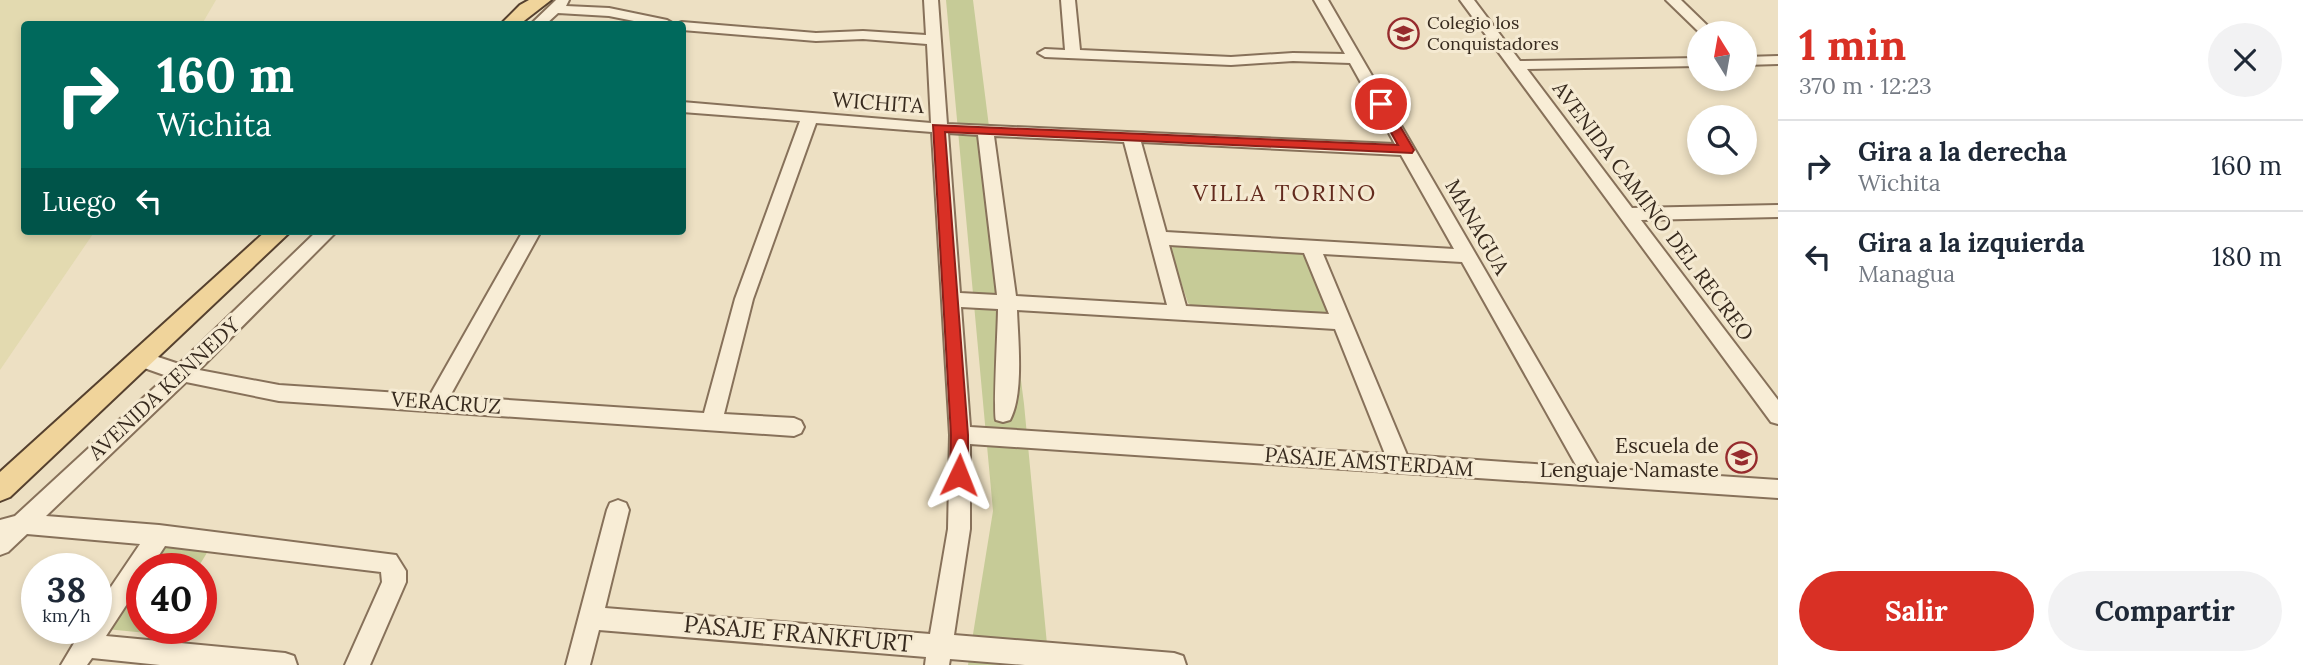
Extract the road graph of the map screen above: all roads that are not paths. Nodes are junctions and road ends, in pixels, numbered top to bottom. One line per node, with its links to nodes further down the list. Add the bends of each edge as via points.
1 (521, 0): 8 (main road)
2 (931, 0): 14 (street)
3 (1068, 0): 16 (street)
4 (1321, 0): 17 (street, MANAGUA)
5 (1467, 0): 21 (street, AVENIDA CAMINO DEL RECREO)
6 (1673, 0): 12 (street)
7 (553, 3): 9 (main road, via 526,9); 10 (street); 11 (street)
8 (498, 21)
9 (513, 21)
10 (540, 21)
11 (652, 21)
12 (1695, 21)
13 (686, 26): 14 (street)
14 (932, 40): 24 (street)
15 (1045, 53): 16 (street)
16 (1073, 54): 17 (street, via 1231,61)
17 (1355, 59): 27 (street, MANAGUA)
18 (1778, 60): 19 (street)
19 (1757, 61)
20 (1687, 62): 21 (street)
21 (1515, 65): 29 (street, AVENIDA CAMINO DEL RECREO)
22 (686, 107): 23 (street, WICHITA)
23 (808, 119): 24 (street, WICHITA); 45 (street, via 744,299)
24 (938, 128): 25 (street, WICHITA); 36 (street)
25 (985, 130): 26 (street, WICHITA); 37 (street)
26 (1131, 137): 27 (street, WICHITA); 33 (street)
27 (1407, 150): 35 (street, MANAGUA)
28 (1778, 211): 29 (street)
29 (1627, 214): 44 (street, AVENIDA CAMINO DEL RECREO)
30 (276, 235): 40 (main road, AVENIDA KENNEDY)
31 (324, 235): 41 (street, AVENIDA KENNEDY)
32 (530, 235): 42 (street)
33 (1158, 238): 34 (street); 38 (street)
34 (1311, 247): 35 (street); 39 (street)
35 (1468, 256): 49 (street, MANAGUA)
36 (949, 299): 37 (street); 47 (street)
37 (1006, 302): 38 (street); 43 (street, via 1010,366)
38 (1179, 313): 39 (street)
39 (1342, 322): 48 (street)
40 (140, 359): 41 (street, VERACRUZ); 50 (main road, AVENIDA KENNEDY)
41 (182, 374): 42 (street, VERACRUZ, via 279,393); 53 (street, AVENIDA KENNEDY)
42 (436, 402): 45 (street, VERACRUZ)
43 (1003, 414)
44 (1778, 416)
45 (712, 420): 46 (street, VERACRUZ)
46 (794, 427)
47 (960, 435): 48 (street, PASAJE AMSTERDAM); 58 (street, via 958,529)
48 (1401, 464): 49 (street, PASAJE AMSTERDAM)
49 (1594, 477): 51 (street, PASAJE AMSTERDAM)
50 (0, 489)
51 (1778, 489)
52 (618, 510): 56 (street)
53 (11, 527): 54 (street); 55 (street, AVENIDA KENNEDY)
54 (159, 535): 57 (street); 60 (street, via 388,562 394,582)
55 (0, 545)
56 (589, 618): 58 (street, PASAJE FRANKFURT); 61 (street)
57 (79, 655): 59 (street)
58 (938, 655): 62 (street, PASAJE FRANKFURT)
59 (285, 665)
60 (358, 665)
61 (578, 665)
62 (1174, 665)

